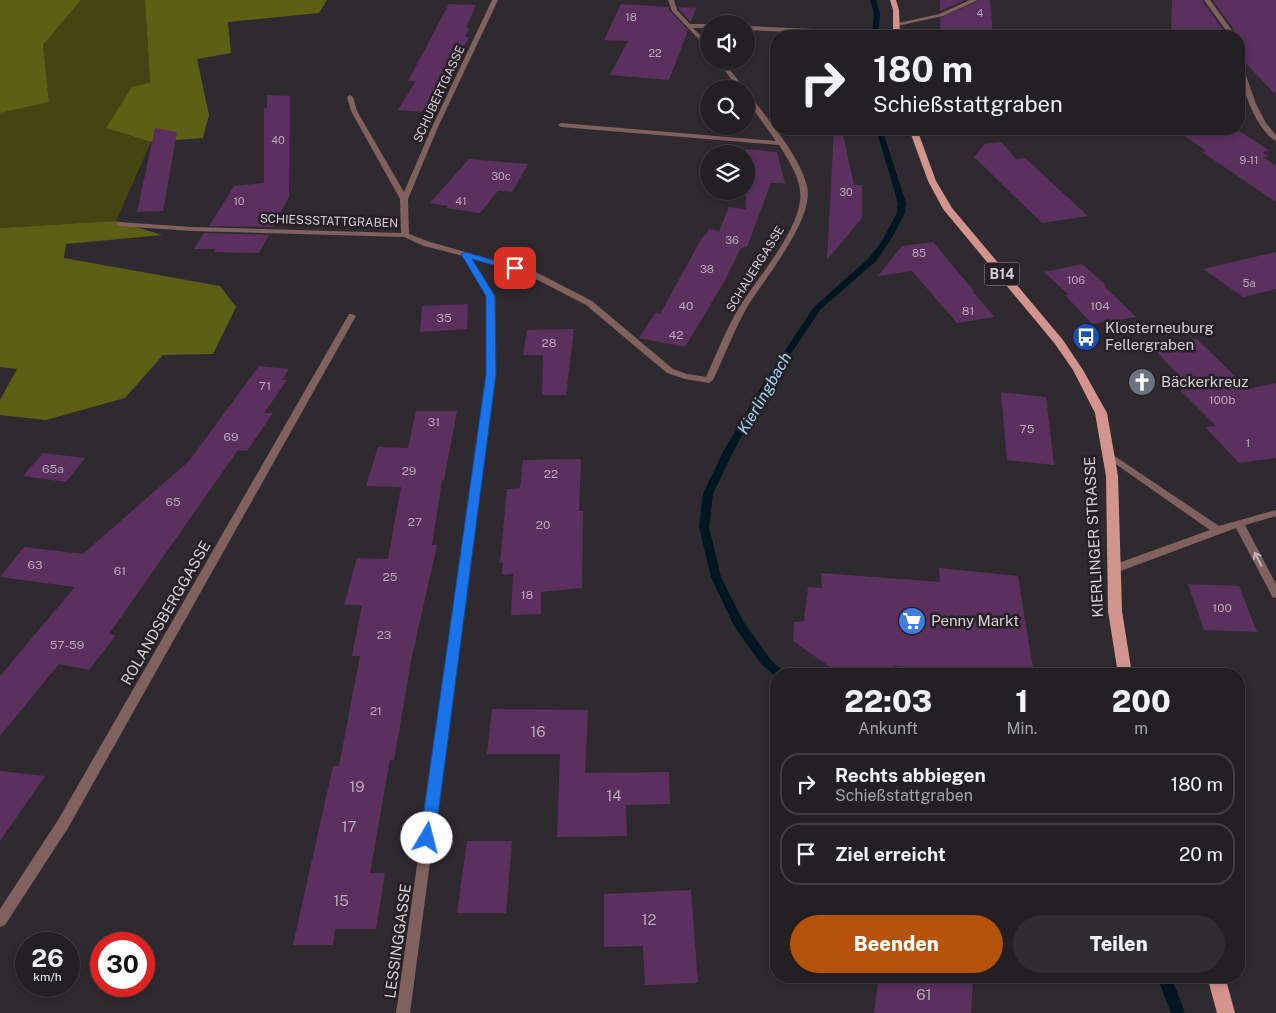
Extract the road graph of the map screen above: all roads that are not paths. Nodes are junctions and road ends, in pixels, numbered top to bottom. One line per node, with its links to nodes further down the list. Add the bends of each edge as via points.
1 (495, 0): 25 (street, SCHUBERTGASSE)
2 (671, 0): 7 (street, via 674,10)
3 (893, 0): 6 (main road)
4 (975, 0): 6 (street, via 941,15)
5 (1207, 0): 12 (street)
6 (896, 24): 11 (main road)
7 (690, 26): 8 (street); 13 (street)
8 (700, 26)
9 (755, 28): 10 (street)
10 (791, 30)
11 (896, 30)
12 (1228, 30)
13 (700, 38)
14 (727, 70): 15 (street)
15 (735, 80)
16 (1245, 81): 23 (street, via 1254,106)
17 (350, 96): 25 (street, SCHUBERTGASSE, via 354,111)
18 (755, 107): 20 (street, SCHAUERGASSE)
19 (561, 125): 24 (street)
20 (770, 128)
21 (775, 135): 24 (street, SCHAUERGASSE)
22 (915, 135): 31 (main road, KIERLINGER STRASSE / B14, via 932,181 948,209 1059,342 1078,370 1101,413)
23 (1276, 139)
24 (780, 142): 30 (street, SCHAUERGASSE, via 800,175 803,203 787,242 740,313)
25 (404, 199): 27 (street, SCHUBERTGASSE)
26 (119, 224): 27 (street, SCHIESSSTATTGRABEN)
27 (405, 236): 28 (street, SCHIESSSTATTGRABEN)
28 (465, 254): 30 (street, SCHIESSSTATTGRABEN, via 531,273 581,298 670,371); 40 (street, LESSINGGASSE, via 490,296 491,374)
29 (352, 316): 38 (street, ROLANDSBERGGASSE, via 63,824)
30 (710, 380)
31 (1110, 456): 34 (street); 35 (main road, KIERLINGER STRASSE / B14)
32 (1273, 516): 33 (street)
33 (1239, 524): 34 (street); 36 (street, one-way to 33)
34 (1219, 531): 35 (street)
35 (1114, 569): 37 (main road, KIERLINGER STRASSE / B14, via 1115,611)
36 (1276, 594)
37 (1124, 668)
38 (0, 921)
39 (1218, 983): 41 (main road)
40 (403, 1013)
41 (1226, 1013)

